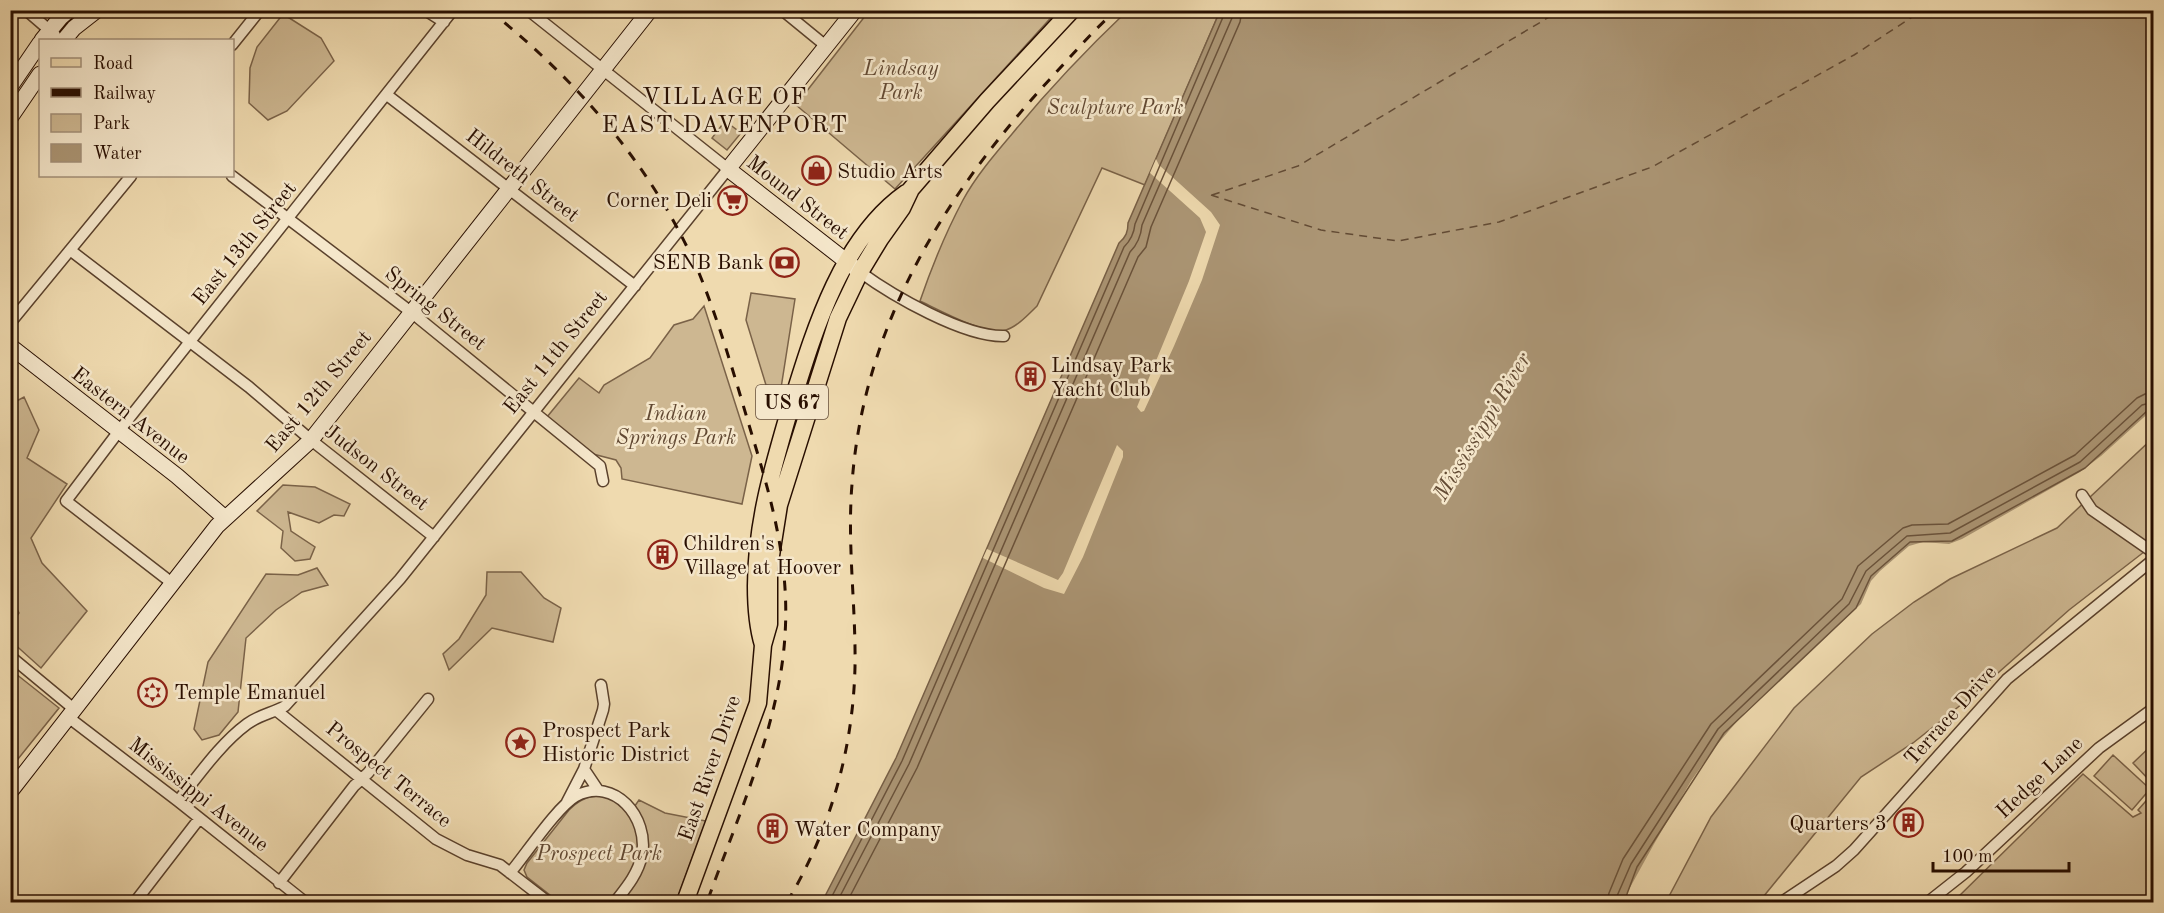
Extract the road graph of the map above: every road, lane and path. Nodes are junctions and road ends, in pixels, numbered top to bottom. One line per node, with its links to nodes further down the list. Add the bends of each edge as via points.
1 (26, 10): 12 (street)
2 (69, 10): 12 (street)
3 (97, 10): 13 (street)
4 (260, 10): 14 (street)
5 (424, 10): 11 (street)
6 (528, 10): 17 (street, Mound Street)
7 (650, 10): 17 (street, East 12th Street)
8 (782, 10): 16 (street)
9 (855, 10): 16 (street, East 11th Street)
10 (1071, 10): 28 (main road, East River Drive / US 67, via 911,189 880,239)
11 (448, 16): 20 (street, East 13th Street)
12 (44, 38)
13 (64, 39)
14 (234, 42)
15 (39, 45): 19 (street)
16 (826, 46): 22 (street, East 11th Street)
17 (602, 71): 22 (street, Mound Street); 25 (street, East 12th Street)
18 (39, 75): 21 (street)
19 (10, 87)
20 (387, 95): 25 (street, Hildreth Street); 26 (street, East 13th Street)
21 (10, 118)
22 (728, 169): 28 (street, Mound Street); 29 (street, East 11th Street)
23 (129, 177): 27 (street)
24 (233, 177): 26 (street, Spring Street)
25 (509, 189): 29 (street, Hildreth Street); 30 (street, East 12th Street)
26 (288, 218): 30 (street, Spring Street); 33 (street, East 13th Street)
27 (70, 250): 31 (street); 33 (street, Judson Street)
28 (854, 267): 32 (street, Mound Street, via 899,298 957,325 988,336); 64 (main road, East River Drive / US 67, via 779,505 758,702)
29 (635, 286): 35 (street, East 11th Street)
30 (411, 312): 35 (street, Spring Street); 37 (street, East 12th Street)
31 (10, 323)
32 (1004, 336)
33 (190, 342): 36 (street, East 13th Street); 37 (street, Judson Street)
34 (10, 346): 36 (street, Eastern Avenue)
35 (534, 412): 38 (street, Spring Street, via 600,466); 41 (street, East 11th Street)
36 (119, 431): 40 (street, Eastern Avenue); 44 (street, East 13th Street, via 66,501)
37 (311, 440): 40 (street, East 12th Street); 41 (street, Judson Street)
38 (603, 481)
39 (2082, 495): 42 (street, via 2092,510)
40 (225, 518): 44 (street, East 12th Street)
41 (434, 537): 49 (street, East 11th Street)
42 (2154, 553)
43 (2154, 559): 65 (street, Terrace Drive, via 2007,680 1854,850)
44 (172, 583): 50 (street, East 12th Street)
45 (10, 656): 50 (street, Mississippi Avenue)
46 (601, 685): 51 (street, via 604,704)
47 (428, 699): 52 (street)
48 (2154, 708): 66 (street, Hedge Lane, via 2099,748)
49 (277, 711): 52 (street, Prospect Terrace); 55 (street, via 261,715 227,741)
50 (71, 713): 54 (street, East 12th Street); 55 (street, Mississippi Avenue)
51 (584, 769): 53 (street); 56 (street)
52 (362, 779): 58 (street, Prospect Terrace, via 435,838 466,855 500,865); 59 (street)
53 (598, 790): 56 (street); 63 (street, via 626,802 636,814 644,841 638,870)
54 (10, 792)
55 (178, 801): 57 (street, Mississippi Avenue)
56 (567, 802): 58 (street)
57 (199, 819): 59 (street, Mississippi Avenue); 60 (street)
58 (510, 873): 62 (street, Prospect Terrace)
59 (279, 883): 61 (street, Mississippi Avenue)
60 (135, 903)
61 (305, 903)
62 (548, 903)
63 (615, 903)
64 (684, 903)
65 (1782, 903)
66 (1928, 903)

